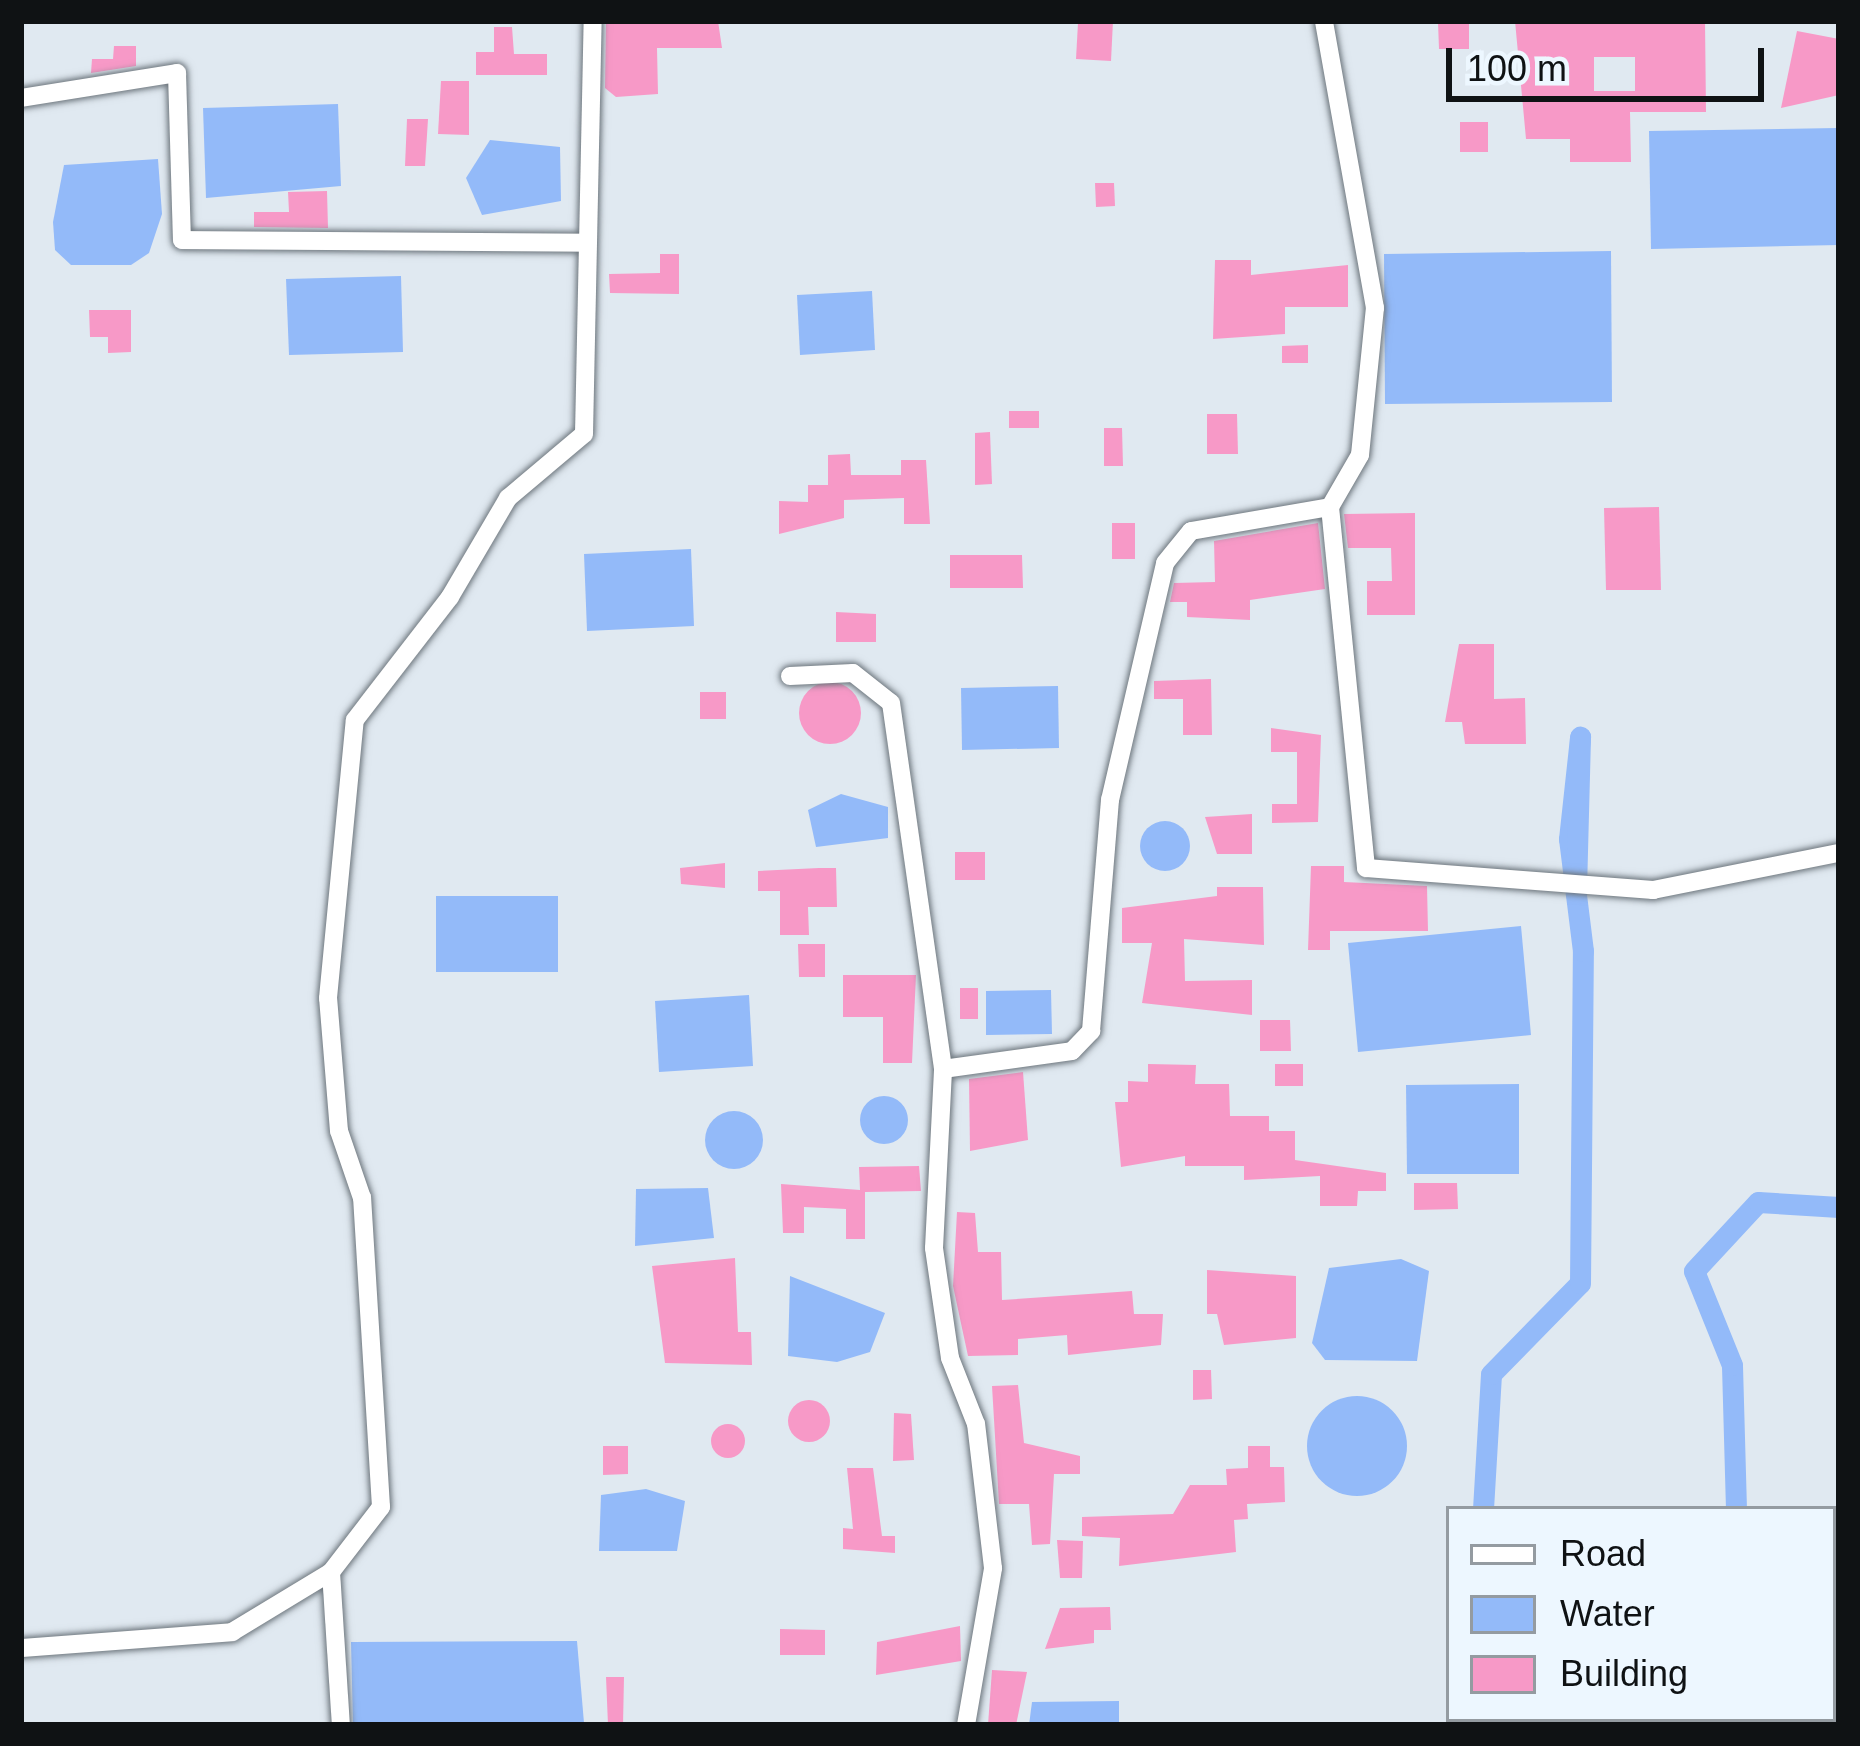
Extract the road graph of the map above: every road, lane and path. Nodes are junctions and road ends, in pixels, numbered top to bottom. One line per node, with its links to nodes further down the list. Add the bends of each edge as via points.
1 (593, 21): 4 (street)
2 (1324, 21): 5 (street, via 1375,308 1360,455)
3 (21, 98): 4 (street, via 176,73 182,240)
4 (584, 243): 9 (street, via 584,434 508,498 450,597 355,720 328,998 339,1131 362,1198 381,1508)
5 (1330, 507): 7 (street, via 1366,868 1653,890); 8 (street, via 1191,531 1165,562 1110,800 1091,1031 1072,1052)
6 (790, 676): 8 (street, via 853,673 891,703 907,753)
7 (1839, 853)
8 (943, 1069): 12 (street, via 934,1248 950,1358 976,1424 993,1568)
9 (331, 1572): 10 (street, via 232,1632); 11 (street)
10 (21, 1648)
11 (341, 1725)
12 (966, 1725)

